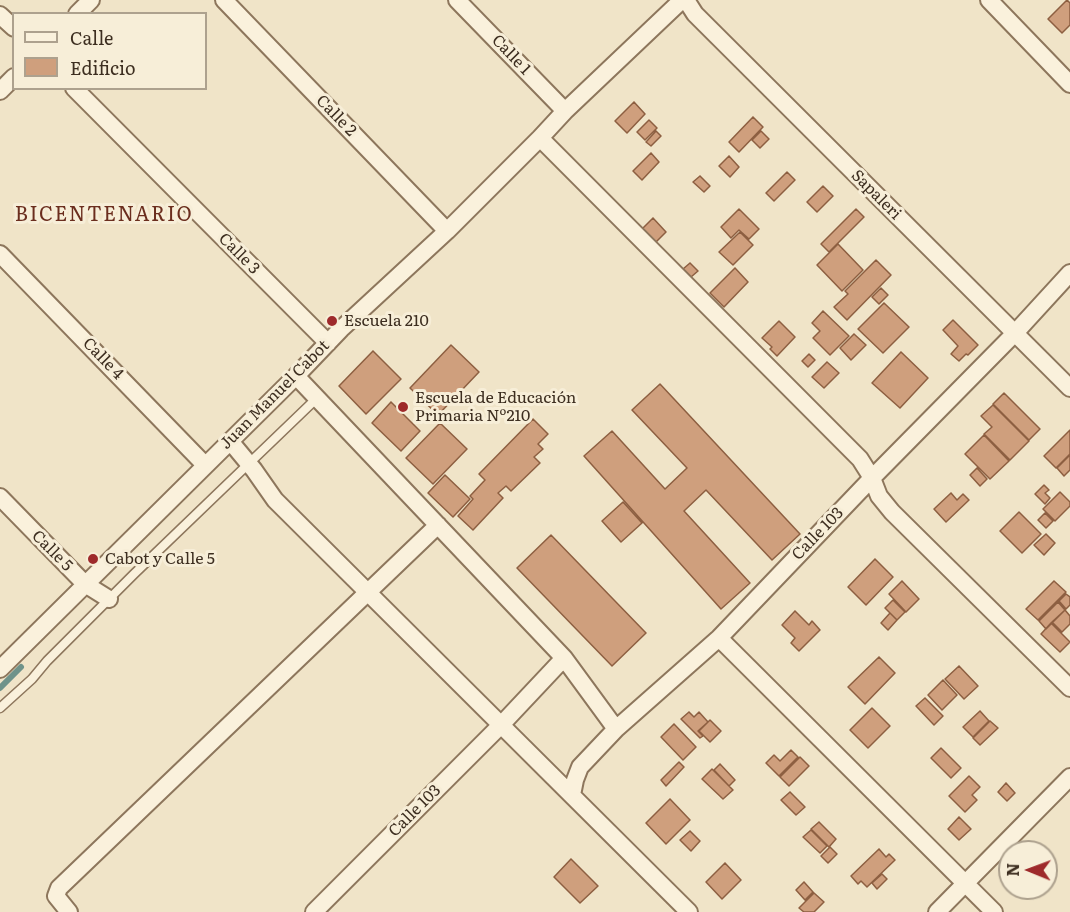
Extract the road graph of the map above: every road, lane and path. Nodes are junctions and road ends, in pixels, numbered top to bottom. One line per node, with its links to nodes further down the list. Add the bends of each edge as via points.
1 (91, 0): 6 (street)
2 (224, 0): 15 (street, Calle 2)
3 (457, 0): 13 (street, Calle 1)
4 (684, 0): 13 (street, Juan Manuel Cabot); 18 (street, Sapaleri)
5 (989, 0): 10 (street)
6 (79, 12)
7 (0, 15): 8 (street)
8 (12, 26)
9 (12, 79): 12 (street)
10 (1070, 84)
11 (76, 90): 19 (street, Calle 3)
12 (0, 91)
13 (565, 111): 14 (street, Juan Manuel Cabot)
14 (540, 138): 15 (street, Juan Manuel Cabot); 26 (street, via 860,459)
15 (447, 231): 19 (street, Juan Manuel Cabot)
16 (0, 254): 25 (street, Calle 4)
17 (1070, 273): 18 (street, Calle 103)
18 (1015, 333): 21 (street, Sapaleri); 26 (street, Calle 103)
19 (328, 342): 20 (street, Juan Manuel Cabot)
20 (296, 376): 22 (street); 23 (street, Juan Manuel Cabot)
21 (1070, 388)
22 (317, 398): 24 (lane); 28 (street)
23 (230, 441): 24 (street); 25 (street, Juan Manuel Cabot)
24 (248, 463): 30 (street, via 274,500); 31 (lane)
25 (205, 465): 29 (street, Juan Manuel Cabot)
26 (872, 478): 32 (street, Calle 103); 35 (street, via 879,496 892,512)
27 (0, 497): 29 (street, Calle 5)
28 (438, 525): 30 (street); 33 (street)
29 (85, 584): 31 (street, Calle 5); 34 (street, Juan Manuel Cabot)
30 (367, 593): 37 (street); 42 (street, via 58,888 56,896)
31 (109, 599): 36 (lane)
32 (718, 638): 38 (street, Calle 103); 41 (street)
33 (564, 658): 37 (street, Calle 103); 38 (street)
34 (0, 669)
35 (1070, 688)
36 (0, 708)
37 (501, 725): 40 (street); 43 (street, Calle 103)
38 (616, 729): 40 (street, Calle 103, via 580,767)
39 (1070, 777): 41 (street)
40 (572, 795): 44 (street)
41 (965, 883): 45 (street); 46 (street)
42 (69, 912)
43 (314, 912)
44 (689, 912)
45 (937, 912)
46 (994, 912)

